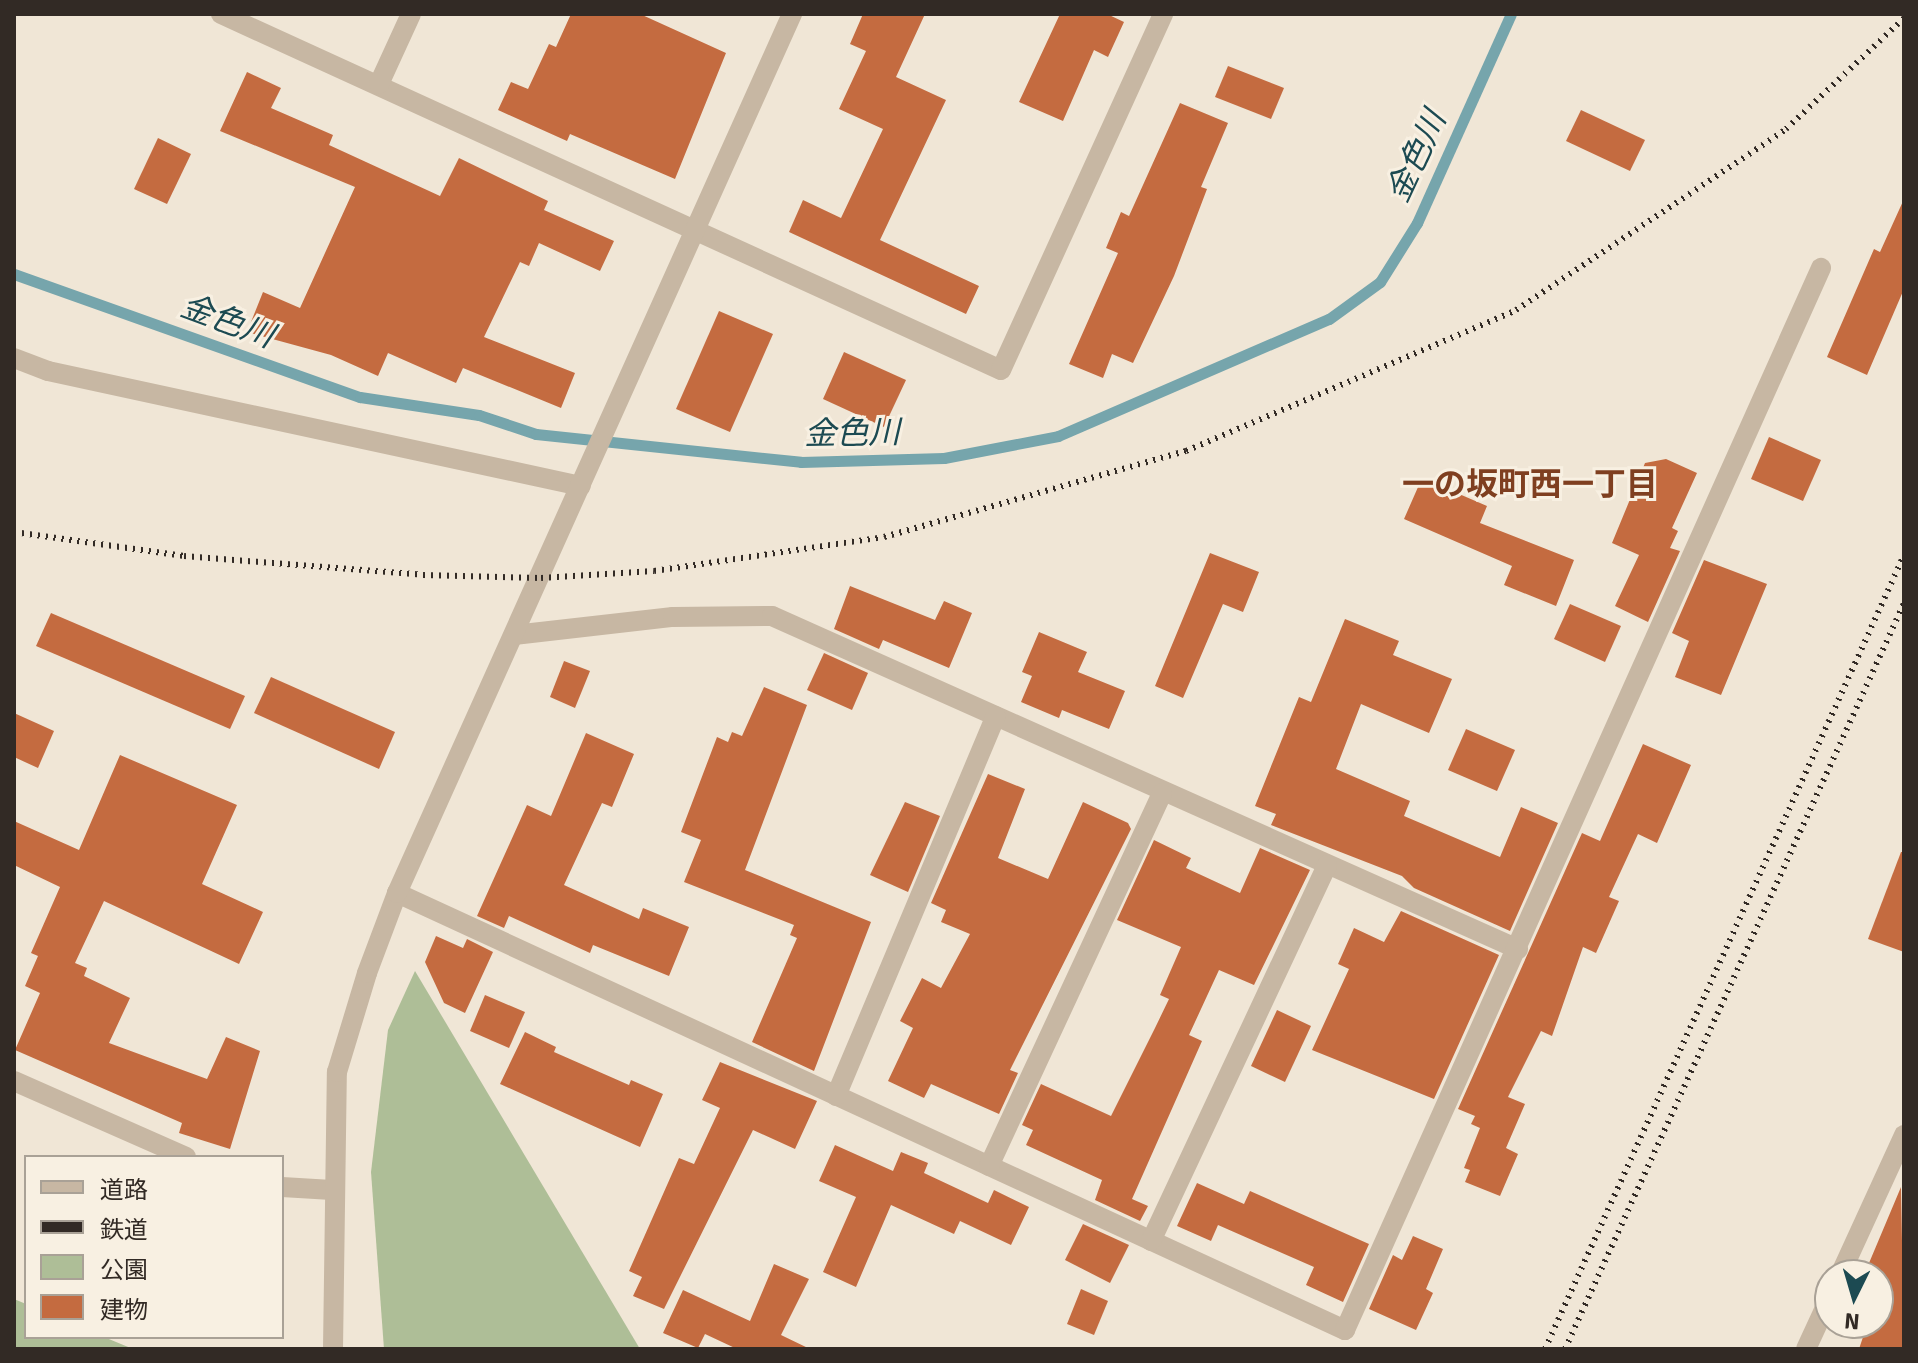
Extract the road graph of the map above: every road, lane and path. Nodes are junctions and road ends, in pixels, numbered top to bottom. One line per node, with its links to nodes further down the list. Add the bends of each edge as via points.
1 (221, 14): 5 (street)
2 (411, 14): 5 (street)
3 (792, 14): 6 (street)
4 (1163, 14): 6 (street, via 1001,370)
5 (379, 84): 6 (street)
6 (695, 228): 9 (street)
7 (1821, 268): 15 (street)
8 (14, 358): 9 (street, via 48,371)
9 (581, 486): 10 (street)
10 (514, 635): 11 (street, via 673,617 772,616); 14 (street)
11 (996, 716): 12 (street); 17 (street)
12 (1162, 793): 13 (street); 20 (street)
13 (1327, 865): 15 (street); 23 (street)
14 (397, 893): 17 (street); 22 (street, via 337,1072)
15 (1518, 949): 23 (street, via 1345,1330)
16 (14, 1081): 19 (street)
17 (836, 1096): 20 (street)
18 (1904, 1135): 24 (street)
19 (181, 1155)
20 (989, 1166): 23 (street)
21 (284, 1187): 22 (street)
22 (332, 1190): 25 (street)
23 (1151, 1241)
24 (1847, 1259)
25 (333, 1349)

